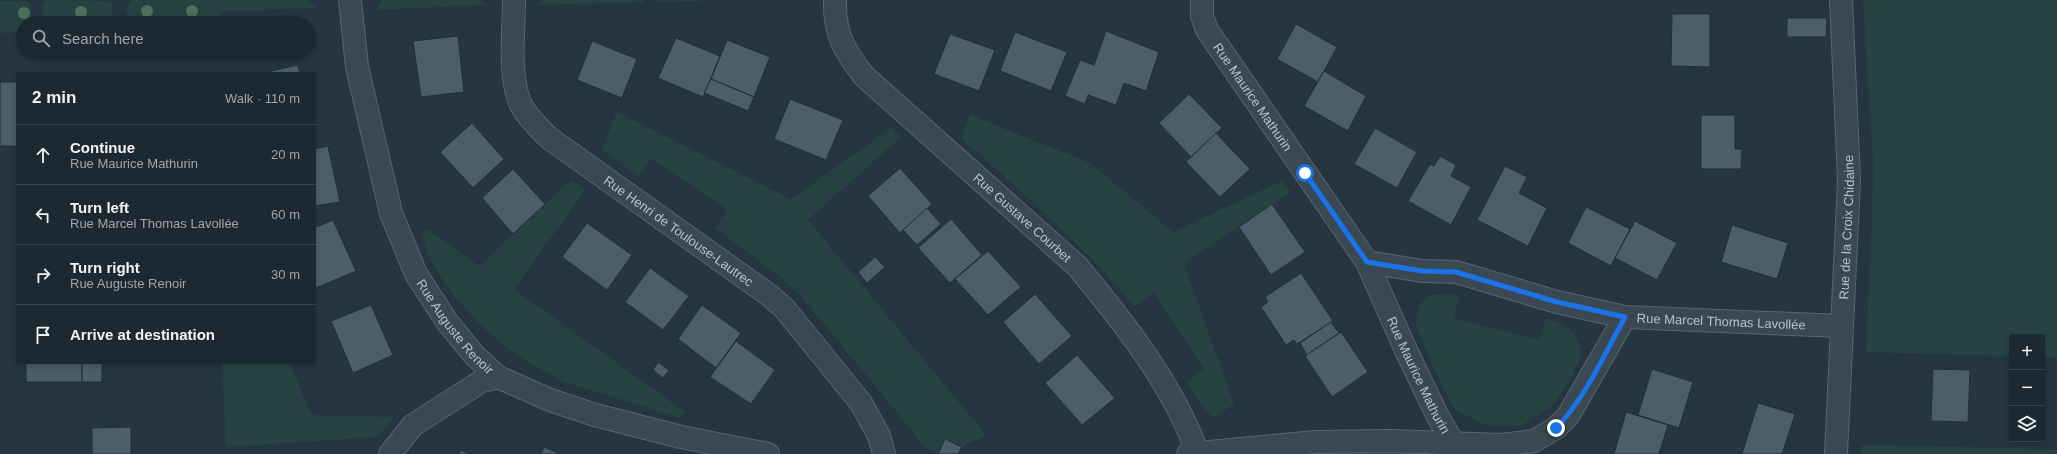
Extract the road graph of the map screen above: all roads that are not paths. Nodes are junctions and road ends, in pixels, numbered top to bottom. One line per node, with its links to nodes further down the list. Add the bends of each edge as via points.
1 (350, 0): 9 (street, Rue Auguste Renoir, via 357,67 391,213 416,274 448,322 475,356)
2 (514, 0): 14 (street, Rue Henri de Toulouse-Lautrec, via 514,74 521,104 533,122 550,138 784,308 861,403 879,436)
3 (835, 0): 11 (street, Rue Gustave Courbet, via 839,38 848,57 864,76 1077,266 1106,301 1159,376 1189,428)
4 (1202, 0): 6 (street, Rue Maurice Mathurin, via 1202,16 1208,30)
5 (1841, 0): 8 (street, Rue de la Croix Chidaine, via 1849,180)
6 (1367, 262): 7 (street, Rue Marcel Thomas Lavollée, via 1422,271 1456,272 1557,302); 10 (street, Rue Maurice Mathurin, via 1437,415)
7 (1625, 317): 8 (street, Rue Marcel Thomas Lavollée); 10 (street, via 1568,416 1556,428 1534,441 1501,445)
8 (1841, 326): 15 (street, Rue de la Croix Chidaine)
9 (498, 377): 12 (street, via 477,384 413,425); 13 (street, Rue Auguste Renoir, via 550,400 595,415 681,437)
10 (1453, 443): 11 (street, via 1316,442)
11 (1193, 453)
12 (390, 454)
13 (768, 454)
14 (884, 454)
15 (1836, 454)

